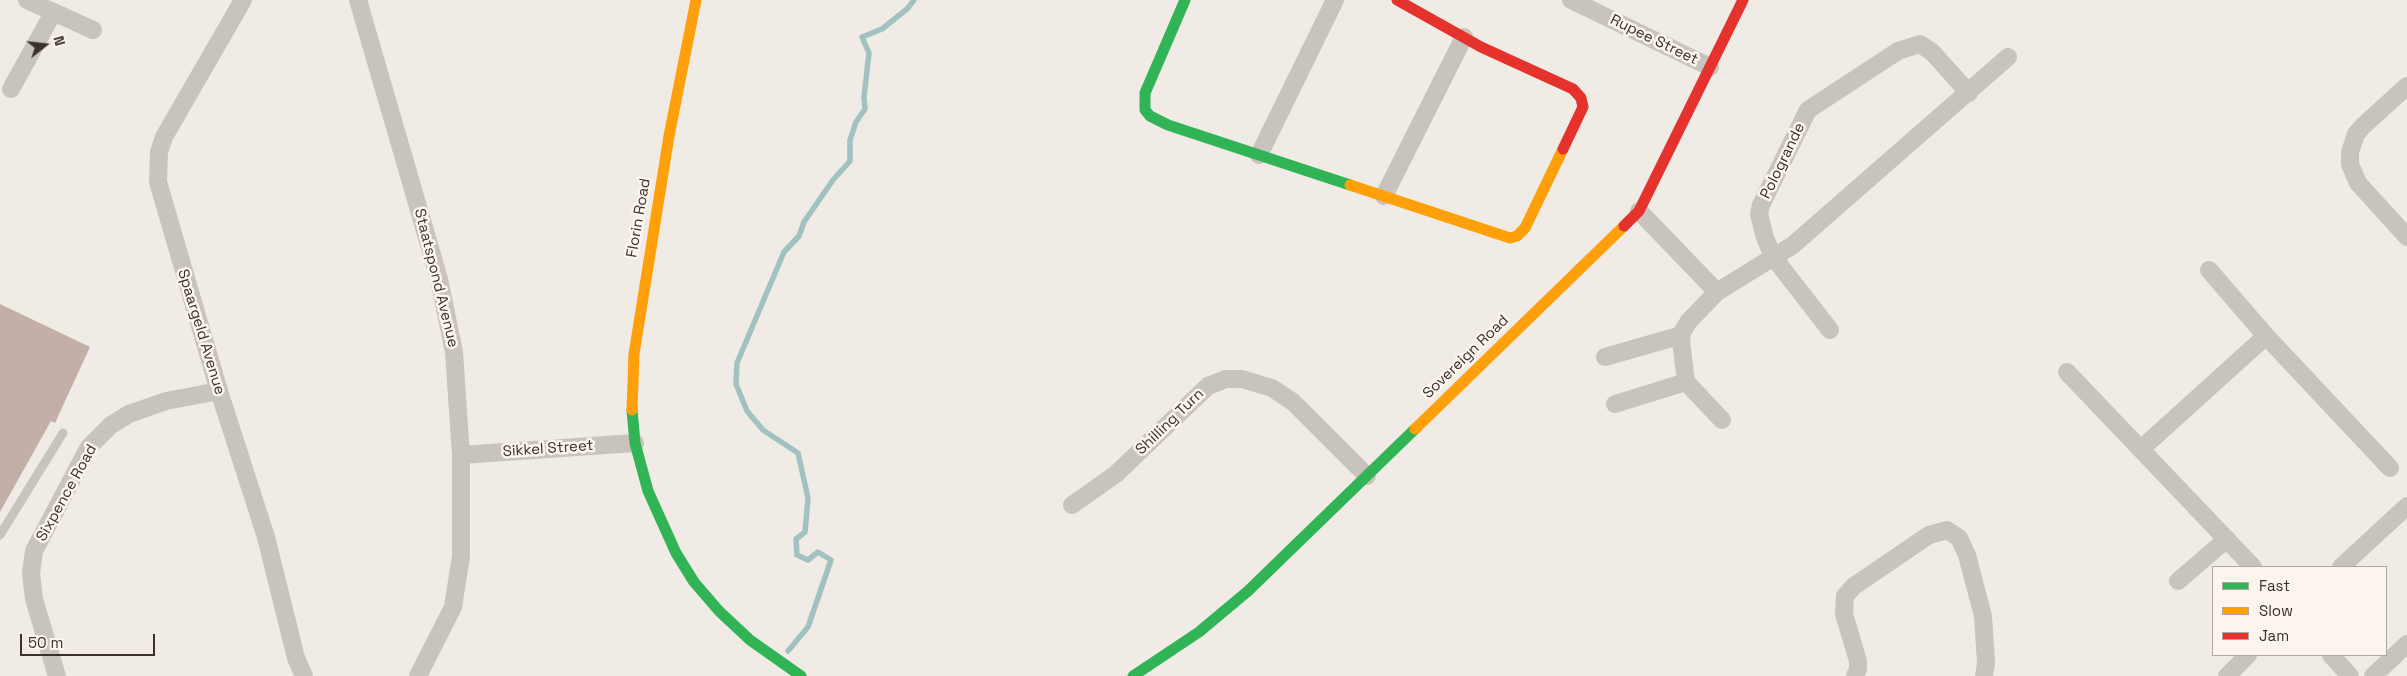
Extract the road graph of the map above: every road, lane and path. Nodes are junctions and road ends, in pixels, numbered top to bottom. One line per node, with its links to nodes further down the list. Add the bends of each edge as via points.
1 (26, 0): 10 (street)
2 (243, 0): 31 (street, Spaargeld Avenue, via 164,137 158,168 158,182 166,212)
3 (358, 0): 37 (street, Staatspond Avenue, via 439,279 454,352)
4 (695, 0): 35 (street, Florin Road, via 668,136 634,354 632,415)
5 (1185, 0): 18 (street, via 1145,93 1145,110 1168,125)
6 (1335, 0): 18 (street)
7 (1397, 0): 12 (street)
8 (1571, 0): 14 (street, Rupee Street)
9 (1743, 0): 14 (street, Sovereign Road)
10 (53, 13): 11 (street); 16 (street)
11 (93, 30)
12 (1464, 37): 19 (street); 19 (street, via 1574,89 1581,98 1583,107 1525,228 1510,238)
13 (2008, 57): 17 (street)
14 (1710, 67): 20 (street, Sovereign Road)
15 (2407, 86): 21 (street, via 2356,134 2350,164 2358,183)
16 (11, 89)
17 (1968, 93): 22 (street); 22 (street, Pologrande, via 1932,52 1920,44 1910,45 1808,110 1761,204 1761,224)
18 (1259, 155): 19 (street)
19 (1384, 196)
20 (1639, 211): 24 (street); 39 (street, Sovereign Road)
21 (2407, 237)
22 (1774, 258): 24 (street); 25 (street, Pologrande)
23 (2209, 270): 27 (street)
24 (1716, 292): 26 (street, via 1689,321)
25 (1830, 330)
26 (1682, 335): 28 (street); 30 (street)
27 (2266, 336): 36 (street); 38 (street)
28 (1605, 357)
29 (2067, 372): 36 (street)
30 (1686, 382): 32 (street); 33 (street)
31 (219, 391): 51 (street, Sixpence Road, via 166,401 129,414 111,425 89,447 34,551 31,572 34,599); 52 (street, Spaargeld Avenue, via 266,537 296,658)
32 (1616, 404)
33 (1722, 420)
34 (63, 433): 42 (lane)
35 (635, 443): 37 (street, Sikkel Street); 54 (street, via 660,520 694,582 750,640)
36 (2141, 449): 43 (street)
37 (461, 455): 53 (street, Staatspond Avenue, via 461,556 453,607)
38 (2390, 468)
39 (1367, 476): 40 (street, Shilling Turn, via 1293,402 1272,388 1226,379 1208,386 1116,474); 55 (street, Sovereign Road, via 1223,614)
40 (1072, 505)
41 (2407, 506): 45 (street)
42 (0, 535)
43 (2227, 539): 44 (street); 46 (street)
44 (2252, 566)
45 (2342, 566)
46 (2178, 581)
47 (2407, 644): 59 (street)
48 (2247, 656): 50 (street)
49 (2332, 656): 58 (street)
50 (2226, 675)
51 (57, 676)
52 (304, 676)
53 (418, 676)
54 (801, 676)
55 (1133, 676)
56 (1854, 676): 57 (street, via 1858,661 1844,614 1844,596 1929,536 1948,530 1959,538 1967,555 1983,616)
57 (1984, 676)
58 (2350, 676)
59 (2373, 676)

